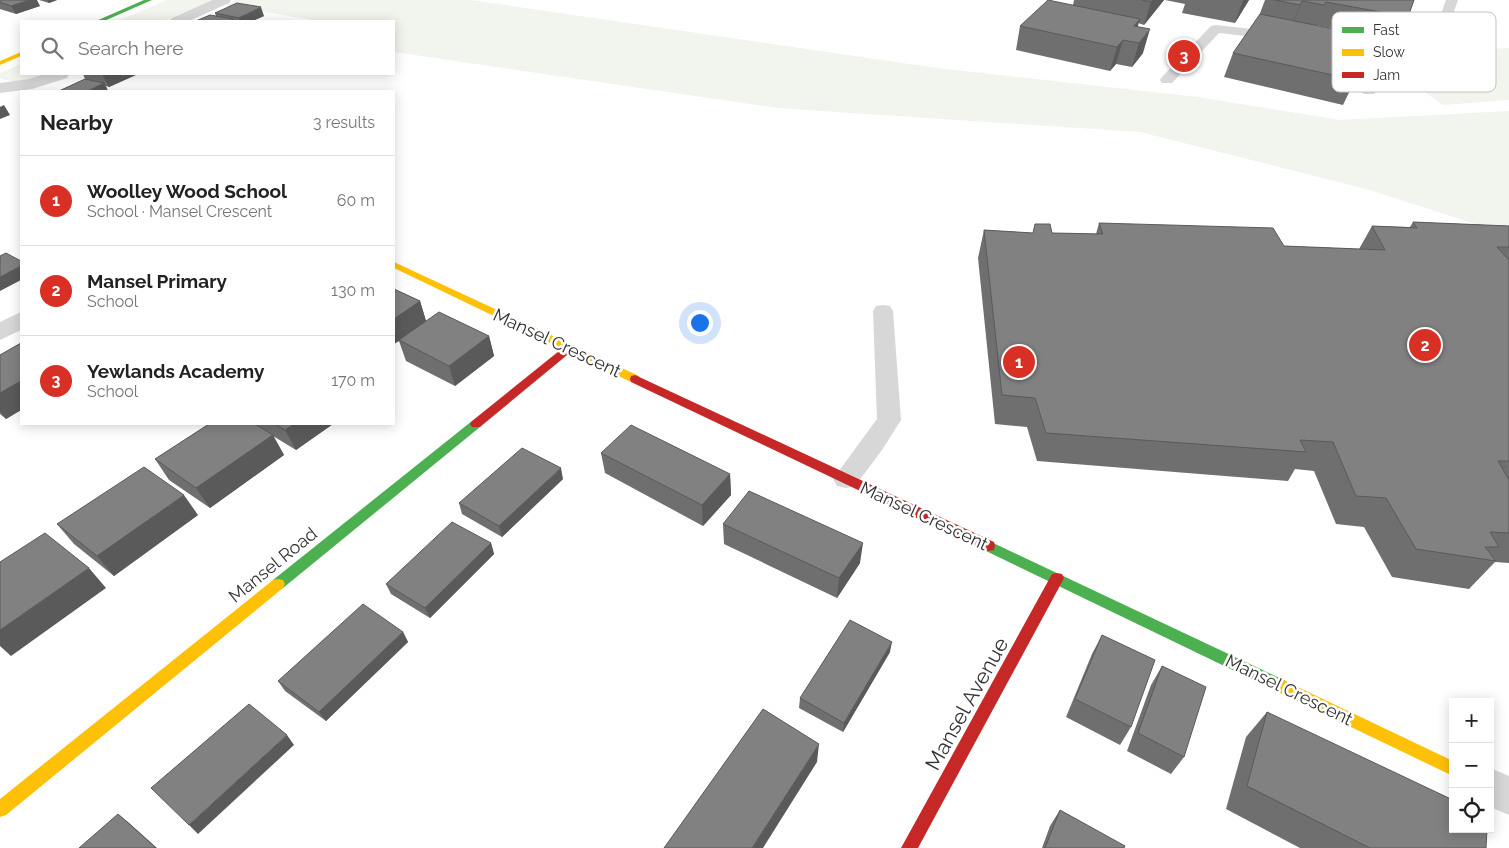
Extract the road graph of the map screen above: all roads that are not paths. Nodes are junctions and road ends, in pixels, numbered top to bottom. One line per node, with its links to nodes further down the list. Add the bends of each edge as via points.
1 (149, 0): 5 (main road)
2 (224, 0): 6 (street)
3 (1452, 0): 4 (lane)
4 (1447, 12)
5 (101, 20)
6 (179, 20)
7 (1294, 38): 13 (lane, via 1216,29)
8 (1323, 41): 9 (lane)
9 (1332, 42)
10 (20, 54): 11 (main road)
11 (0, 63)
12 (58, 75): 14 (street, via 32,84)
13 (1167, 80)
14 (0, 88)
15 (395, 266): 19 (main road, Mansel Crescent)
16 (883, 311): 20 (lane, via 889,420)
17 (20, 321): 18 (street)
18 (0, 332)
19 (568, 349): 20 (main road, Mansel Crescent); 25 (main road, Mansel Road)
20 (846, 479): 21 (main road, Mansel Crescent)
21 (1057, 578): 22 (main road, Mansel Crescent); 26 (main road, Mansel Avenue)
22 (1449, 767)
23 (1492, 788): 24 (street)
24 (1509, 796)
25 (0, 809)
26 (909, 848)

